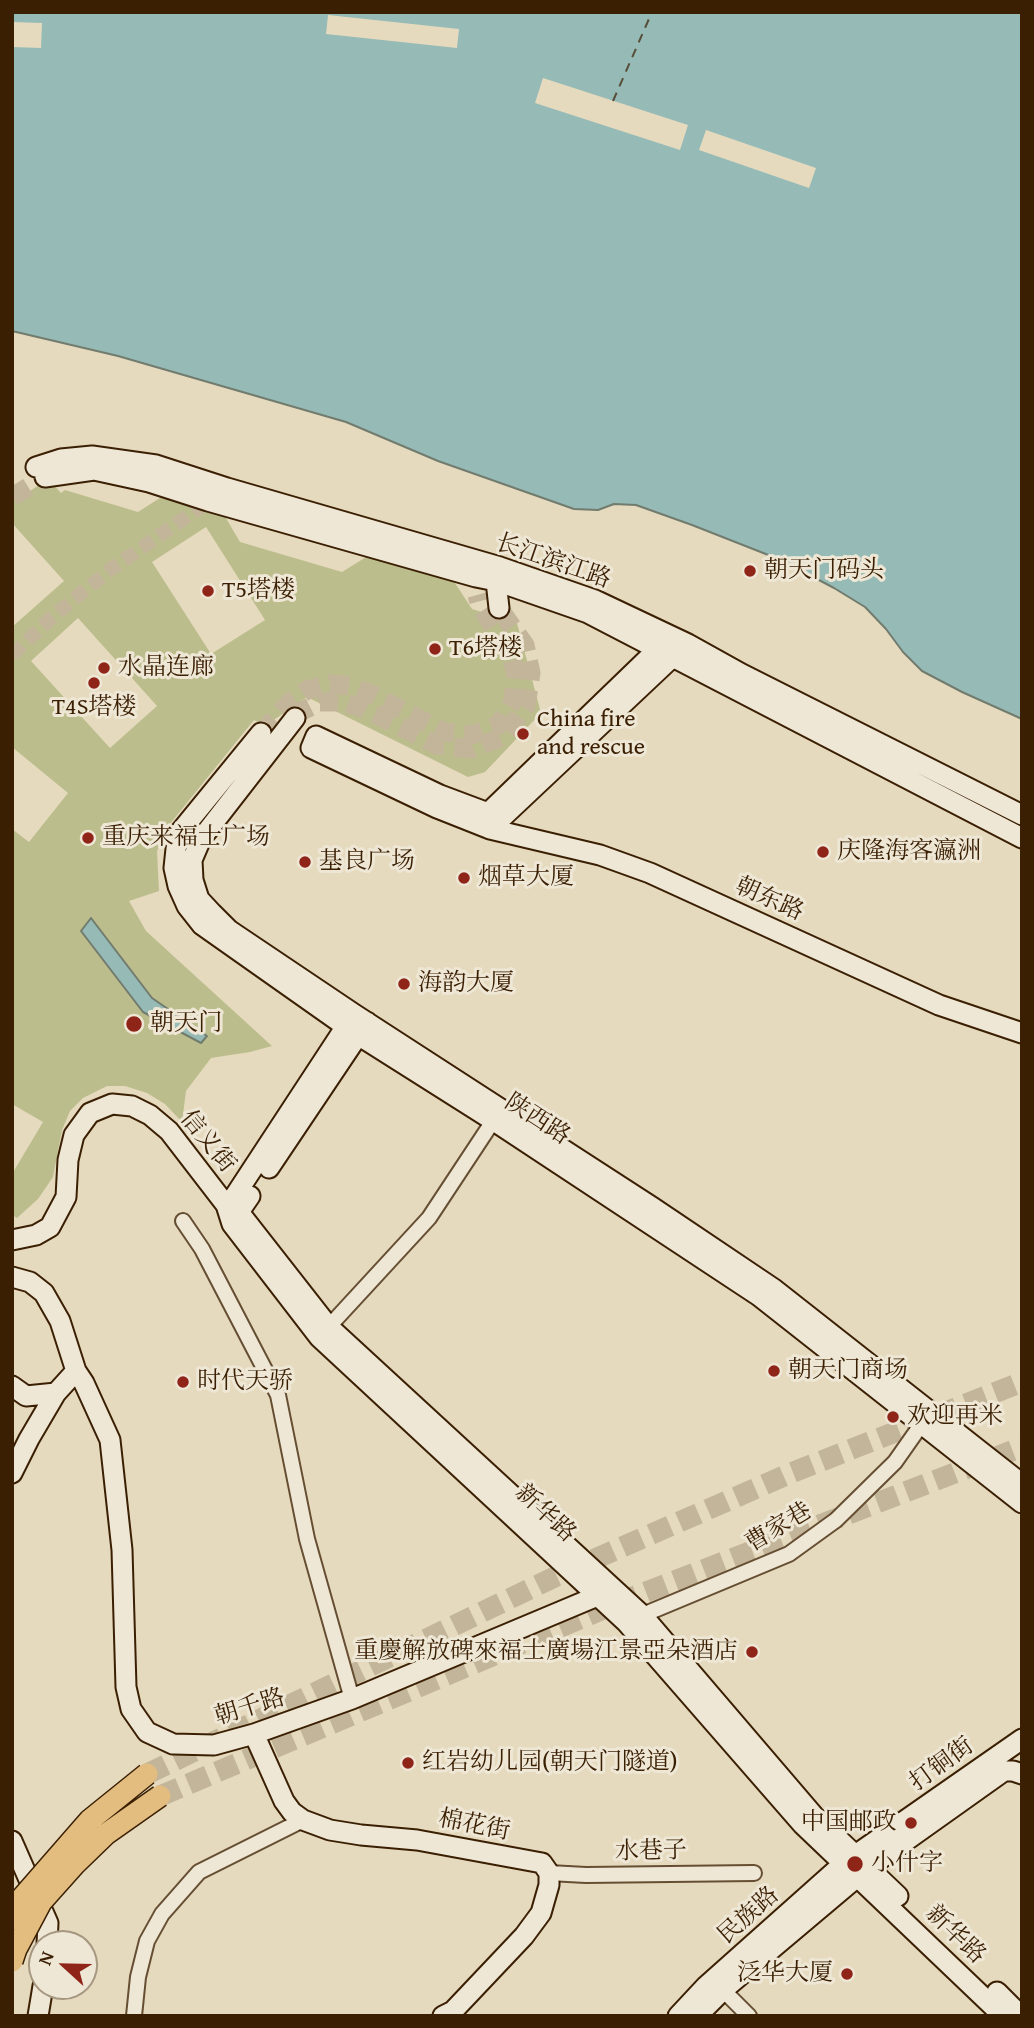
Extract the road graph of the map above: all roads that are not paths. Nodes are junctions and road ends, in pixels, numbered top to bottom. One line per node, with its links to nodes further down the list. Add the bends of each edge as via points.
1 (227, 488): 2 (street); 2 (main road, 长江滨江路, via 156,465 92,456 61,459 41,472 94,470 149,482); 3 (main road, 长江滨江路)
2 (205, 504): 3 (main road, 长江滨江路)
3 (485, 576): 4 (main road); 5 (main road, 长江滨江路, via 595,600)
4 (499, 608)
5 (672, 646): 8 (main road, 长江滨江路, via 743,674); 9 (main road); 10 (main road, 长江滨江路)
6 (295, 718): 11 (main road, 陕西路, via 201,839 192,860 193,880 199,899 229,930)
7 (261, 733): 11 (main road, 陕西路, via 180,832 174,868 178,886 202,925)
8 (1022, 815)
9 (489, 821): 9 (main road, 朝东路, via 440,795 316,736 311,748 437,808); 12 (main road, 朝东路, via 650,873 939,1004)
10 (1022, 838)
11 (357, 1024): 13 (main road, 陕西路); 14 (main road, via 234,1197)
12 (1022, 1033)
13 (498, 1115): 18 (street, via 429,1218); 21 (main road, 陕西路, via 759,1296); 23 (main road, 陕西路, via 774,1289)
14 (233, 1209): 16 (main road, 信义街, via 169,1131 132,1106 112,1104 90,1113 74,1135 66,1197 50,1227); 18 (main road, 新华路, via 232,1224)
15 (183, 1221): 27 (street, via 278,1395 307,1539)
16 (12, 1240)
17 (12, 1277): 19 (main road, 朝千路, via 30,1282 44,1293 60,1321)
18 (324, 1332): 25 (main road, 新华路)
19 (65, 1383): 20 (main road, via 26,1396); 22 (main road); 28 (main road, 朝千路, via 84,1383 110,1440 131,1709 147,1732 173,1744 214,1745)
20 (12, 1386)
21 (921, 1424): 24 (main road, 陕西路); 26 (street, 曹家巷, via 895,1462 836,1520 789,1554)
22 (12, 1473)
23 (1022, 1484)
24 (1022, 1503)
25 (606, 1593): 26 (main road, 新华路); 27 (main road, 朝千路)
26 (634, 1619): 36 (main road, 新华路)
27 (352, 1699): 28 (main road, 朝千路)
28 (254, 1734): 34 (main road, via 284,1801)
29 (1022, 1739): 36 (main road, 打铜街, via 886,1835)
30 (1022, 1745): 32 (main road, via 1018,1752)
31 (146, 1774): 39 (main road, bridge, via 90,1820 22,1898)
32 (1022, 1774): 36 (main road, 打铜街, via 1004,1771)
33 (160, 1796): 41 (main road, bridge, via 106,1834 74,1865 41,1902)
34 (303, 1820): 37 (main road, 棉花街, via 330,1830 417,1840 542,1863); 43 (street, via 200,1872 162,1914 147,1941)
35 (12, 1841): 40 (main road, bridge)
36 (856, 1865): 42 (main road, 民族路); 45 (main road, 民族路, via 706,1986); 48 (main road, 新华路); 49 (main road, 新华路)
37 (549, 1873): 38 (street, 水巷子); 44 (main road, via 541,1913 524,1936)
38 (754, 1873)
39 (12, 1919)
40 (48, 1930)
41 (12, 1961)
42 (723, 1990): 46 (main road, 民族路); 47 (street)
43 (134, 2016)
44 (443, 2016)
45 (678, 2016)
46 (697, 2016)
47 (749, 2016)
48 (1003, 2016)
49 (1021, 2016)

